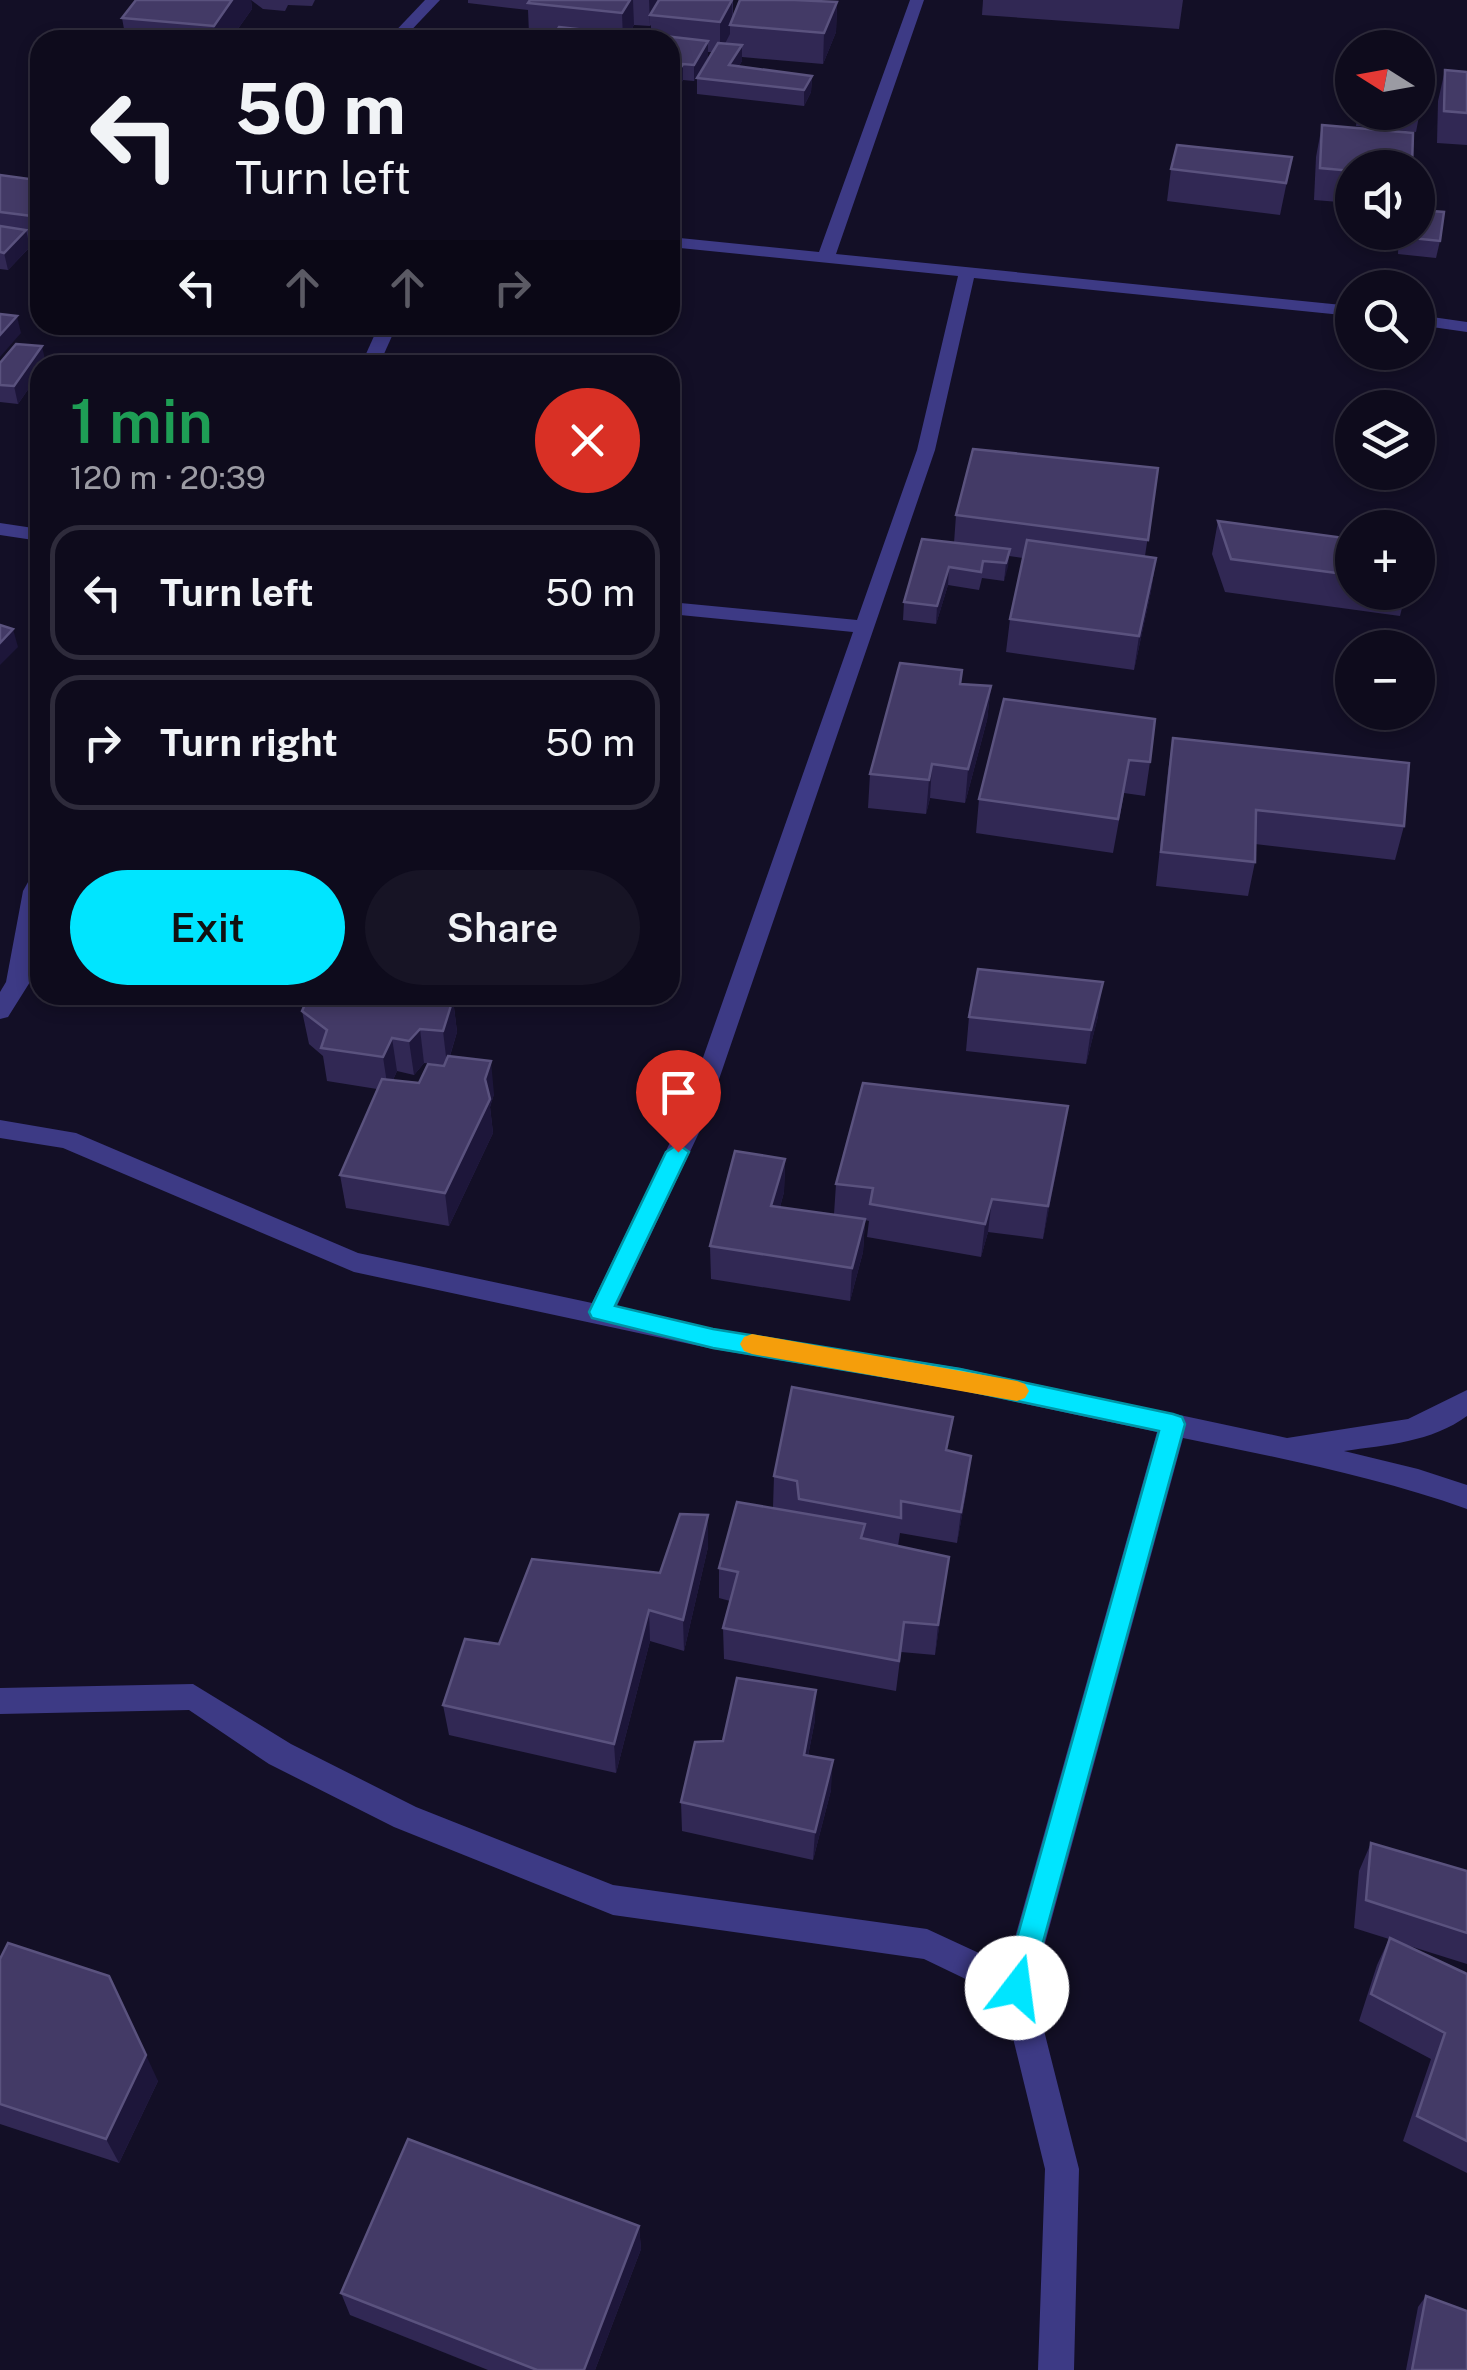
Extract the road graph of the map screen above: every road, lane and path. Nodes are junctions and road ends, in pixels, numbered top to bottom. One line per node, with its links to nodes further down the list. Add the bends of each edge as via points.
1 (433, 0): 3 (street)
2 (917, 0): 5 (street)
3 (404, 30)
4 (680, 243): 5 (street)
5 (826, 257): 6 (street)
6 (967, 272): 7 (street); 13 (street, via 926,450)
7 (1335, 309)
8 (1435, 322): 9 (street)
9 (1467, 326)
10 (0, 529): 11 (street)
11 (30, 534)
12 (680, 609): 13 (street)
13 (863, 628): 17 (street, via 693,1120)
14 (30, 912): 15 (street, via 18,982)
15 (0, 1010)
16 (0, 1129): 17 (street, via 67,1139 354,1262)
17 (601, 1312): 19 (street)
18 (1467, 1401): 20 (street, via 1410,1430)
19 (1173, 1424): 20 (street); 23 (street)
20 (1286, 1448): 21 (street)
21 (1467, 1497)
22 (0, 1701): 23 (street, via 192,1698 280,1754 405,1817 614,1900 927,1944)
23 (1017, 1988): 24 (street, via 1062,2168)
24 (1056, 2370)

